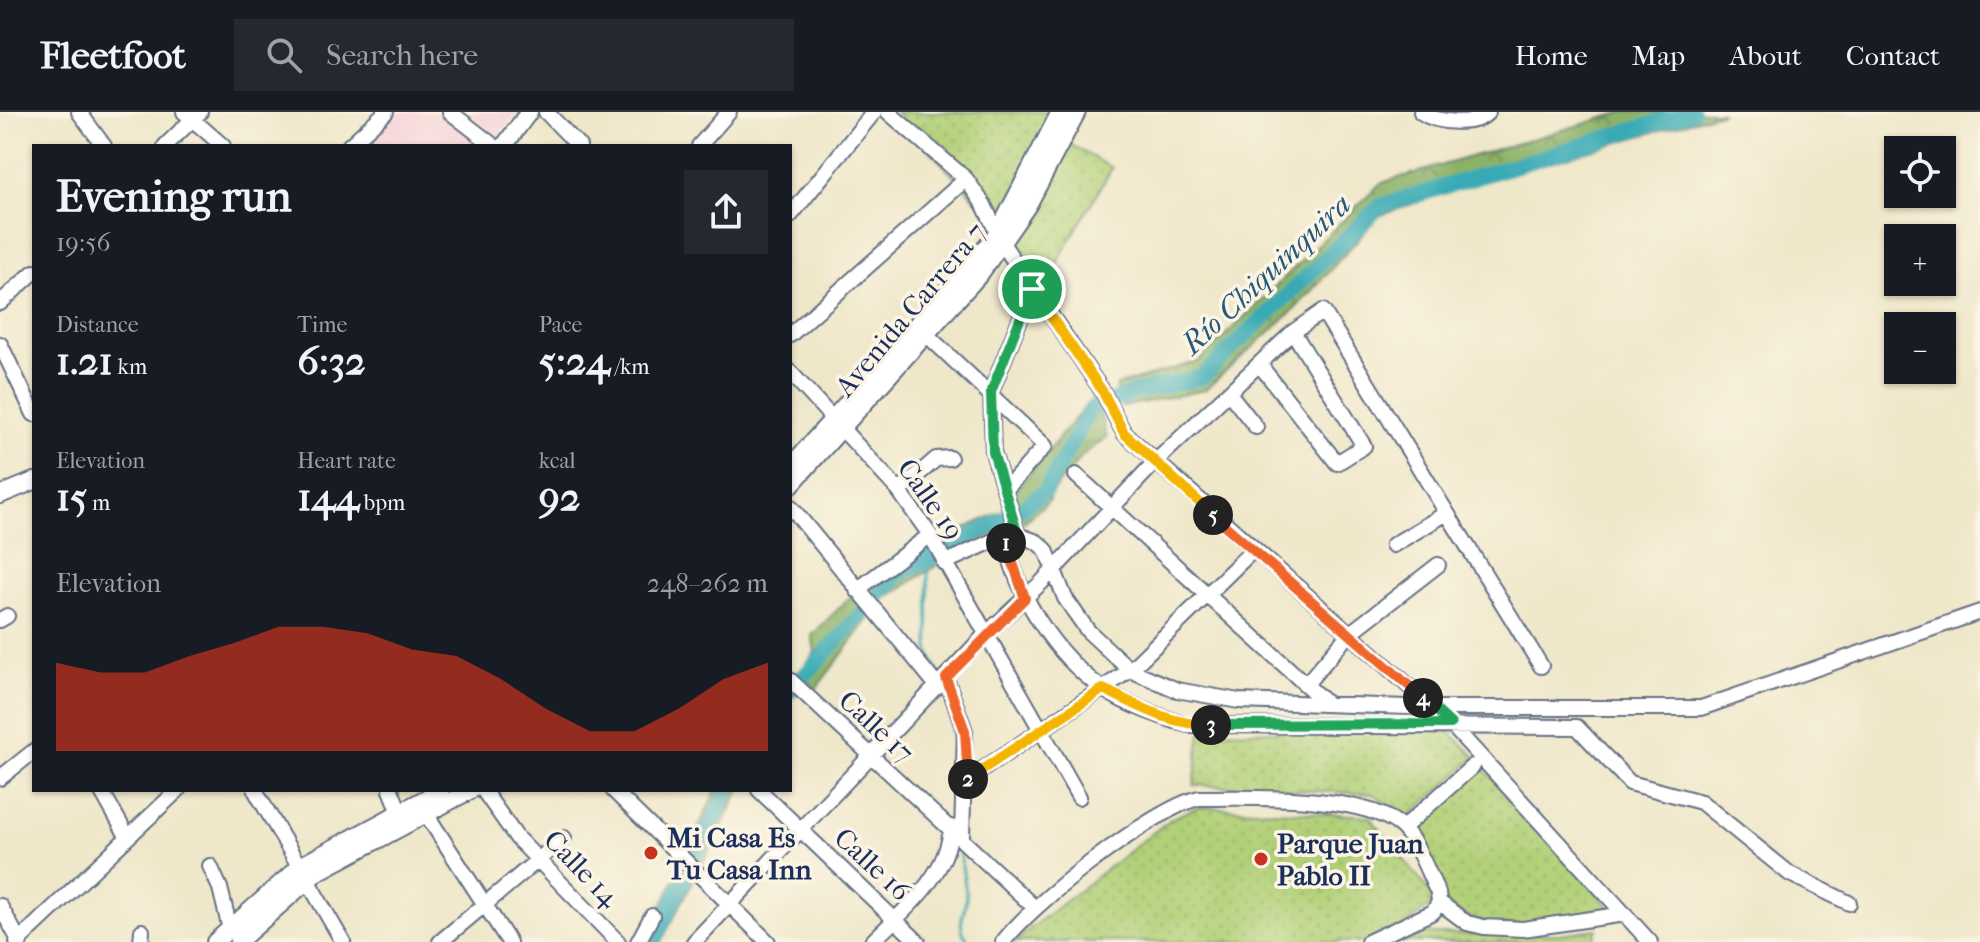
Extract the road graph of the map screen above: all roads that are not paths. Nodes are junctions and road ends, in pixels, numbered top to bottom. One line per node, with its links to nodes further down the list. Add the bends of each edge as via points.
1 (79, 112): 14 (street)
2 (386, 112): 17 (street)
3 (450, 112): 18 (street)
4 (529, 112): 19 (main road)
5 (546, 112): 20 (street)
6 (729, 112): 21 (street)
7 (874, 112): 23 (street)
8 (888, 112): 22 (street)
9 (1060, 112): 24 (main road, Avenida Carrera 7)
10 (1077, 112): 24 (main road, Avenida Carrera 7, via 1028,205)
11 (1421, 112): 12 (street, via 1435,120 1478,120)
12 (1488, 112)
13 (192, 115): 15 (street); 16 (street)
14 (103, 144)
15 (167, 144)
16 (221, 144)
17 (351, 144)
18 (491, 144)
19 (505, 144)
20 (577, 144)
21 (701, 144)
22 (966, 179): 24 (street); 29 (street)
23 (792, 214)
24 (1000, 238): 26 (street); 30 (main road, Avenida Carrera 7, via 980,274); 37 (main road, Avenida Carrera 7)
25 (32, 274): 27 (street)
26 (1032, 289): 35 (street); 40 (street, via 1103,392 1124,433)
27 (0, 303)
28 (1293, 332): 32 (street); 32 (street, via 1364,446 1337,463); 50 (street, via 1323,311)
29 (792, 333)
30 (927, 335): 35 (street); 37 (main road, Avenida Carrera 7)
31 (0, 344): 34 (street)
32 (1259, 364): 36 (street)
33 (792, 376): 37 (street, Calle 19)
34 (28, 386)
35 (991, 392): 47 (street, via 993,452); 47 (street, via 1045,446)
36 (1229, 393): 38 (street); 40 (street)
37 (839, 423): 41 (main road, Avenida Carrera 7); 44 (main road, Avenida Carrera 7); 45 (street, Calle 19)
38 (1256, 427)
39 (950, 458): 45 (street, via 936,459)
40 (1154, 463): 48 (street); 54 (street)
41 (792, 465)
42 (1076, 475): 48 (street)
43 (32, 482): 46 (main road)
44 (792, 483)
45 (899, 491): 53 (street, Calle 19)
46 (0, 495)
47 (1007, 497): 51 (street)
48 (1112, 508): 56 (street); 57 (street)
49 (792, 509): 58 (street)
50 (1447, 513): 52 (street); 63 (street)
51 (1013, 532): 53 (street); 56 (street, via 1046,550); 59 (street)
52 (1393, 545)
53 (938, 550): 58 (street); 62 (street, Calle 19)
54 (1253, 550): 57 (street); 61 (street)
55 (1438, 565): 61 (street)
56 (1053, 571): 59 (street); 64 (street, via 1088,631)
57 (1205, 593): 64 (street); 67 (street)
58 (860, 594): 66 (street)
59 (1025, 598): 62 (street); 68 (street, via 1061,651)
60 (1980, 612): 70 (street, via 1701,708)
61 (1349, 634): 67 (street); 70 (street)
62 (985, 635): 66 (street); 72 (street, Calle 19)
63 (1541, 666)
64 (1130, 670): 68 (street); 69 (street, via 1206,697)
65 (792, 682): 74 (street, Calle 17)
66 (942, 683): 74 (street); 78 (street, via 965,731)
67 (1306, 684): 69 (street)
68 (1103, 689): 71 (street, via 1187,725); 72 (street)
69 (1327, 704): 70 (street)
70 (1434, 708): 71 (street)
71 (1451, 724): 101 (street, via 1577,727 1630,783 1701,802 1790,874); 106 (street)
72 (1039, 733): 78 (street); 89 (street, Calle 19)
73 (32, 753): 77 (street)
74 (870, 757): 93 (street); 94 (street, Calle 17)
75 (32, 760): 79 (street)
76 (1473, 766): 92 (street)
77 (0, 778)
78 (967, 780): 94 (street)
79 (0, 785)
80 (102, 792): 95 (street)
81 (176, 792): 95 (street)
82 (256, 792): 99 (street)
83 (392, 792): 91 (street)
84 (439, 792): 90 (main road)
85 (466, 792): 90 (main road)
86 (484, 792): 97 (street, Calle 14)
87 (615, 792): 103 (street)
88 (761, 792): 93 (street, Calle 16)
89 (1079, 797)
90 (422, 808): 91 (main road); 99 (main road); 102 (street)
91 (400, 812): 99 (main road)
92 (1403, 828): 100 (street); 105 (street, via 1375,811 1347,804 1185,801)
93 (800, 832): 103 (street); 108 (street, Calle 16)
94 (957, 832): 105 (street, Calle 17); 108 (street, via 935,876)
95 (127, 836): 110 (street)
96 (564, 838): 97 (street)
97 (537, 859): 102 (street); 115 (street, Calle 14)
98 (210, 866): 109 (street)
99 (304, 873): 109 (main road); 112 (street)
100 (1439, 902): 106 (street, via 1467,923 1484,927 1523,929); 122 (street, via 1433,912)
101 (1849, 903)
102 (481, 904): 113 (street); 114 (street)
103 (730, 904): 117 (street); 118 (street)
104 (0, 906): 110 (street)
105 (1035, 908): 121 (street)
106 (1625, 914): 123 (street)
107 (652, 916): 116 (street)
108 (894, 919): 119 (street); 120 (street, Calle 16)
109 (234, 936): 111 (main road)
110 (19, 941)
111 (215, 942)
112 (343, 942)
113 (440, 942)
114 (509, 942)
115 (618, 942)
116 (638, 942)
117 (694, 942)
118 (768, 942)
119 (872, 942)
120 (918, 942)
121 (1003, 942)
122 (1368, 942)
123 (1650, 942)

